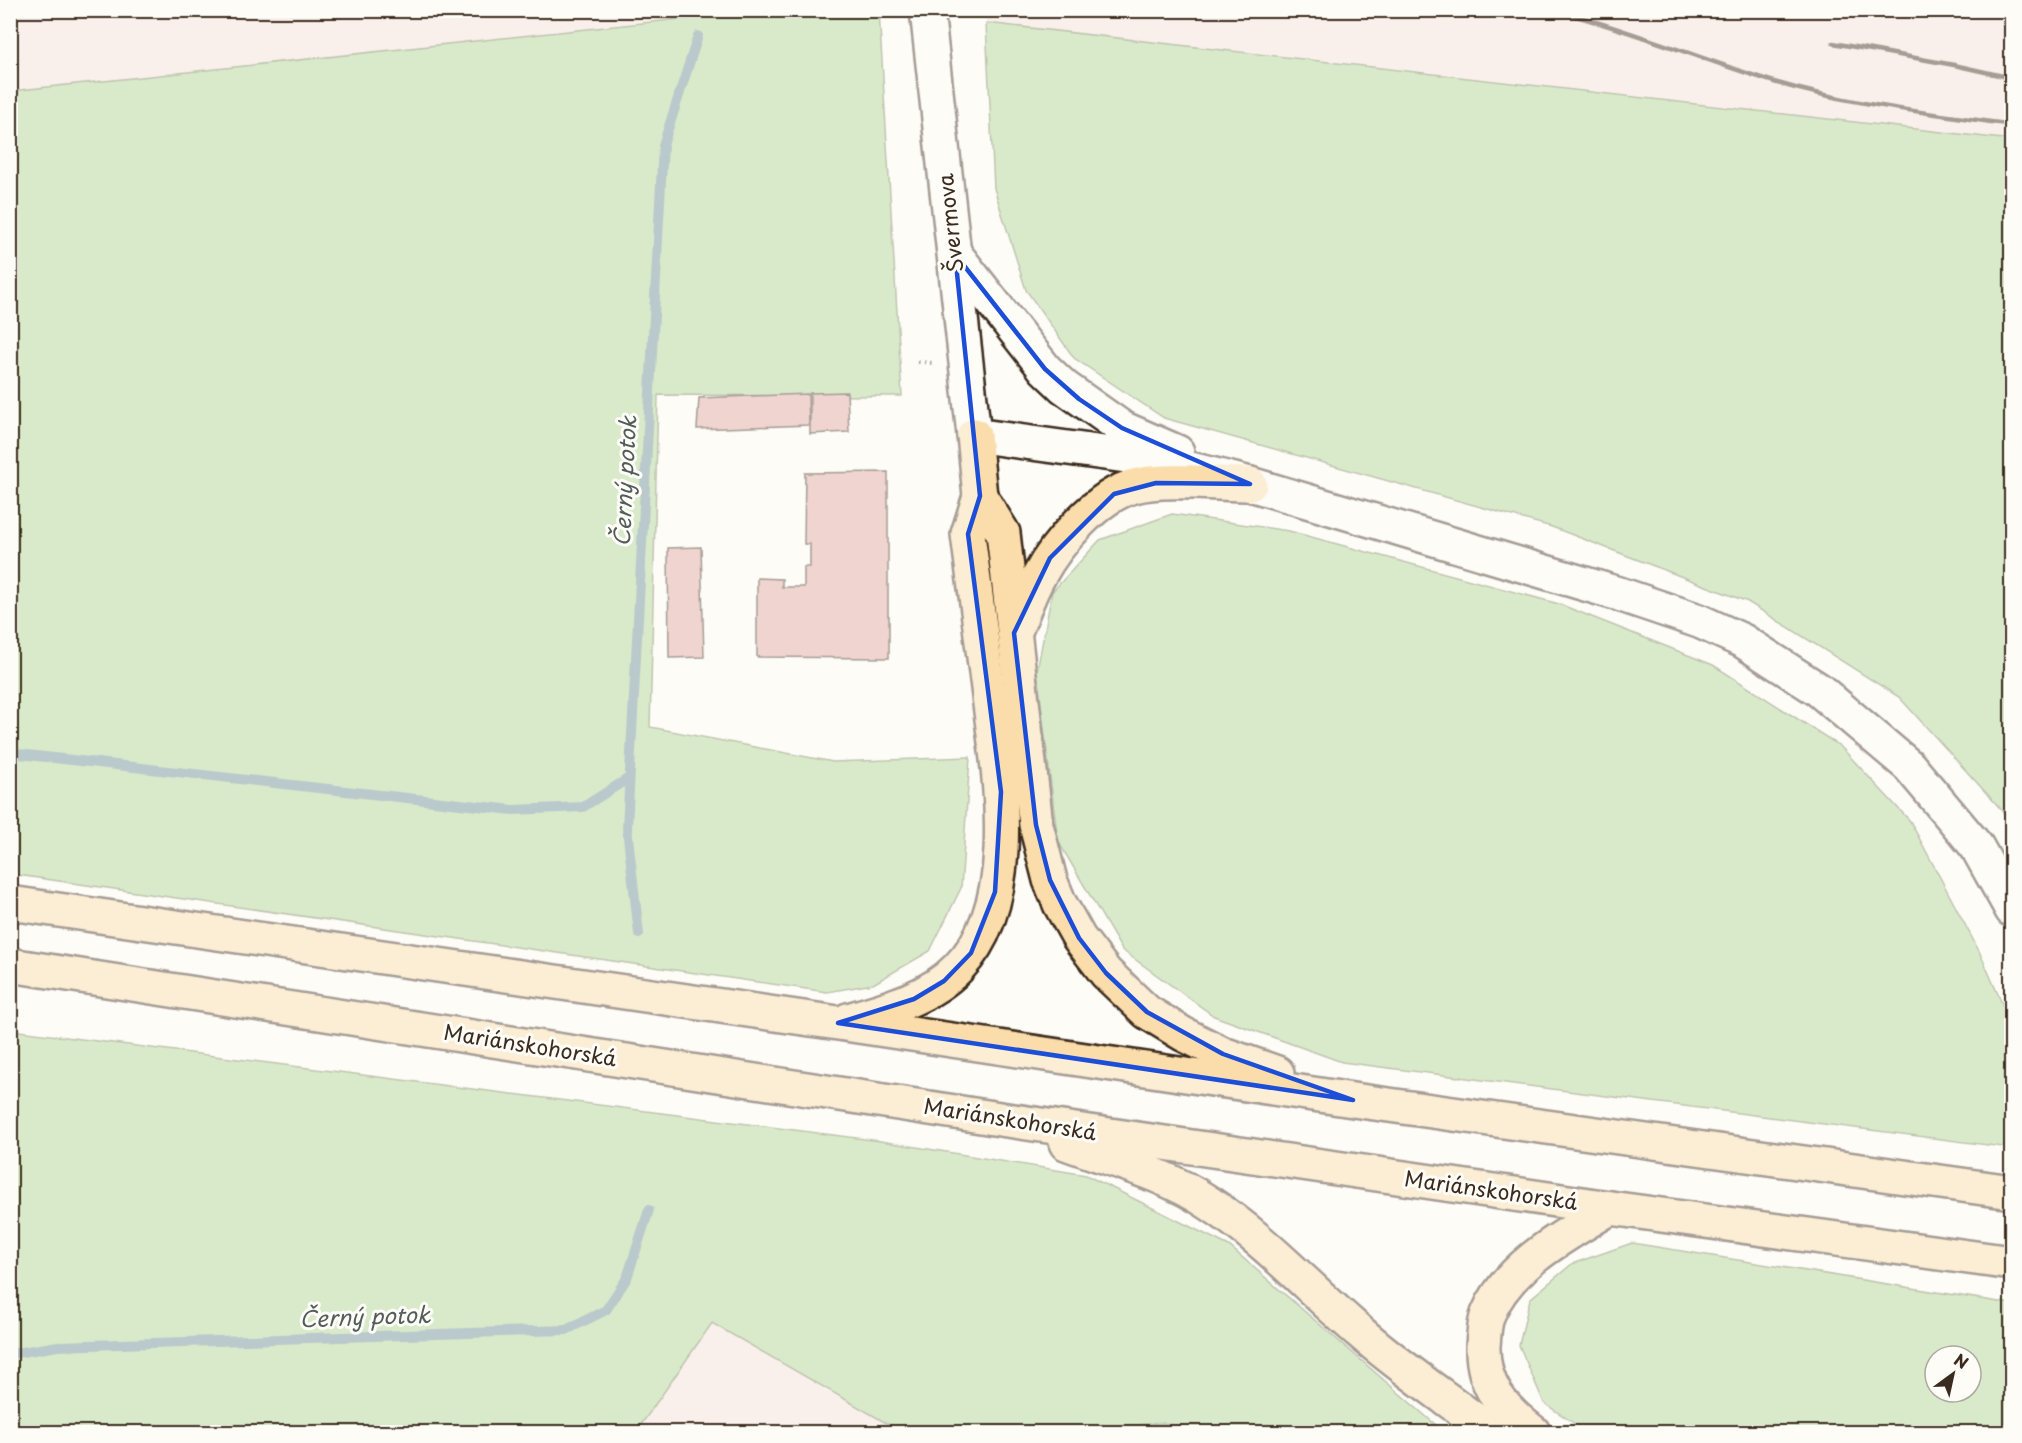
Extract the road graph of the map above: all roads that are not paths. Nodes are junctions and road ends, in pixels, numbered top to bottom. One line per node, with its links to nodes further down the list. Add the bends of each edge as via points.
1 (927, 10): 2 (street, Švermova)
2 (955, 254): 3 (street, Švermova); 4 (street, via 1045,369 1072,393 1122,428)
3 (974, 435): 4 (street, via 1155,460); 5 (main road)
4 (1250, 484): 6 (main road, via 1156,483 1114,494 1050,558); 8 (street, via 1619,594 1699,621 1743,641 1819,690 1909,766 1977,847)
5 (980, 496): 6 (main road, via 1003,533); 10 (main road, via 968,534 1001,792 995,892 986,924 971,953 944,981 914,999)
6 (1014, 633): 11 (main road, via 1036,825 1053,888 1079,938 1126,994 1183,1034 1223,1054)
7 (10, 903): 10 (main road)
8 (2012, 910)
9 (10, 965): 12 (main road, Mariánskohorská)
10 (838, 1023): 11 (main road)
11 (1353, 1100): 13 (main road)
12 (1000, 1119): 14 (main road, Mariánskohorská); 16 (main road, via 1157,1176 1208,1202 1236,1222 1362,1334)
13 (2007, 1191)
14 (1610, 1208): 15 (main road, Mariánskohorská); 17 (main road, via 1534,1256 1496,1299 1488,1315 1483,1356 1494,1394 1514,1418)
15 (2005, 1262)
16 (1491, 1432)
17 (1533, 1432)

